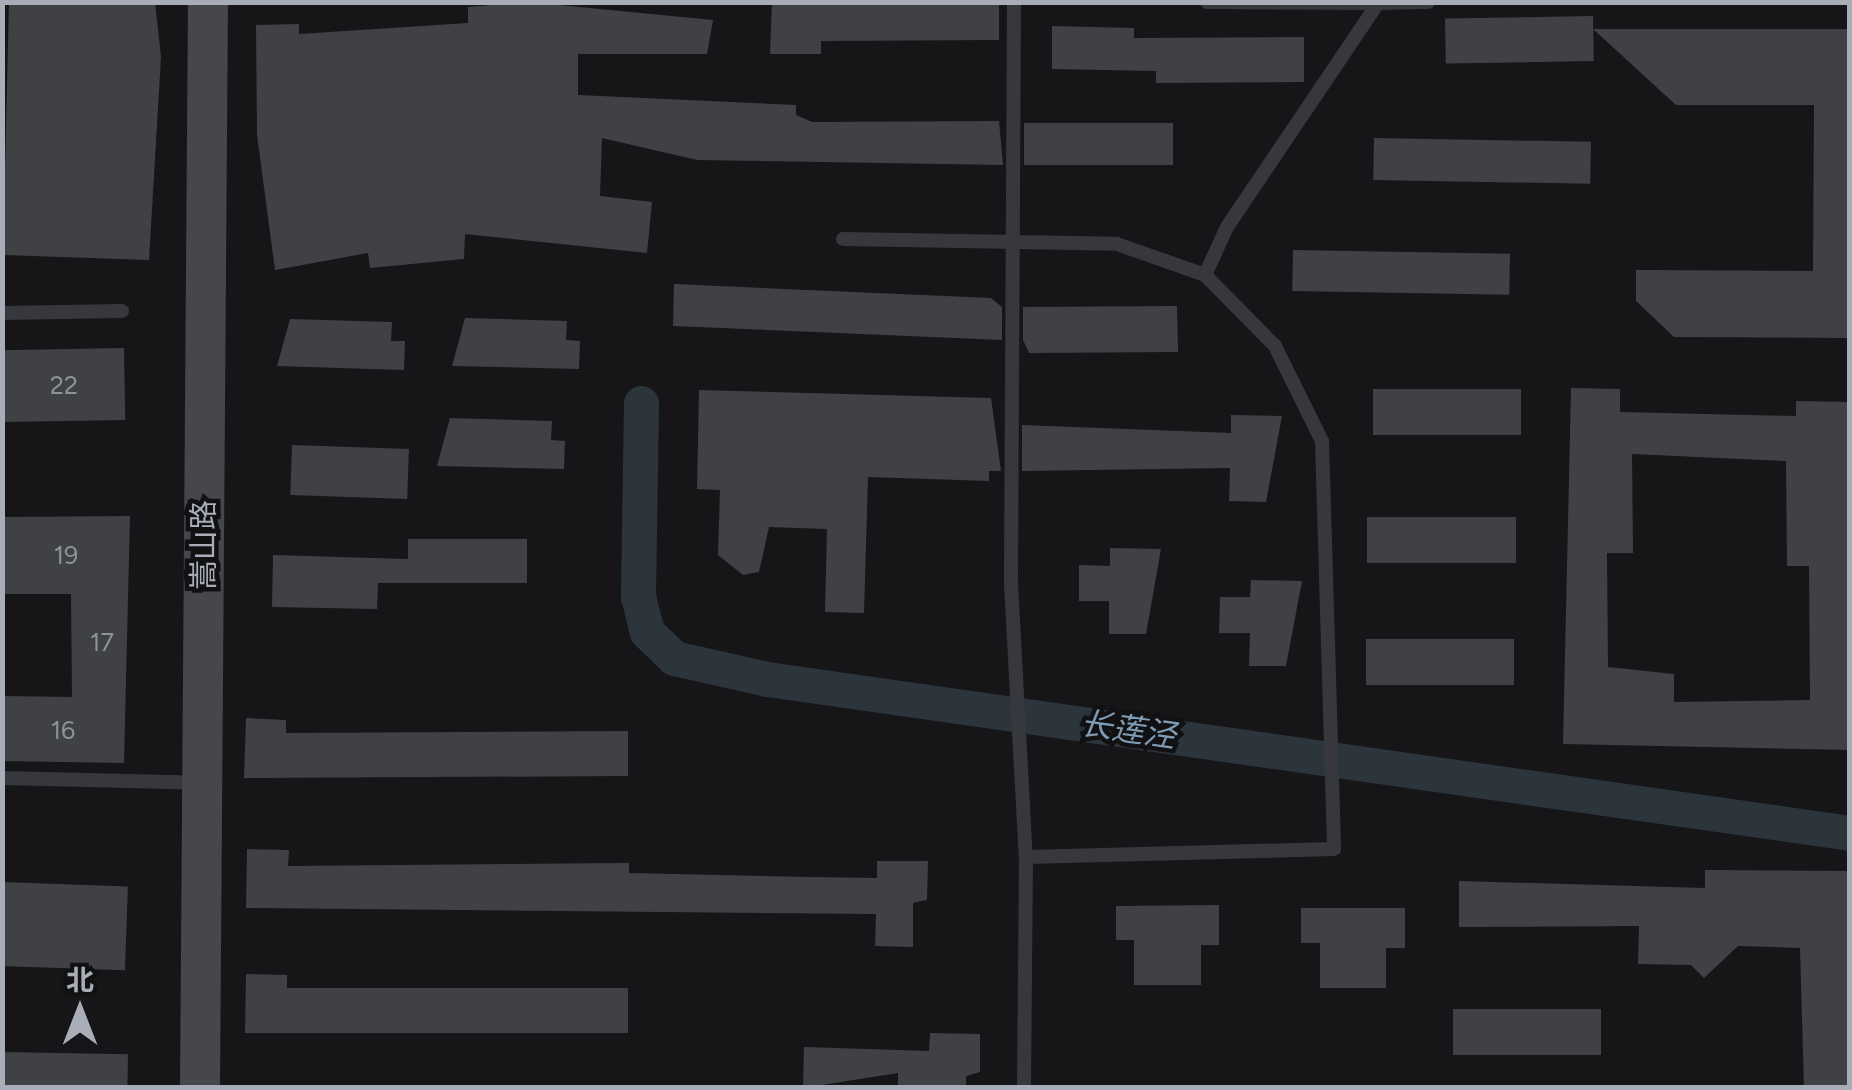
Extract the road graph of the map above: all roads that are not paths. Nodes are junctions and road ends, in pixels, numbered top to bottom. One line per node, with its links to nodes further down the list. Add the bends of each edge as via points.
1 (208, 2): 12 (street, 嵩山路)
2 (1014, 2): 7 (lane)
3 (1207, 2): 5 (lane)
4 (1428, 2): 5 (lane)
5 (1378, 3): 8 (lane, via 1227,227)
6 (843, 239): 7 (lane)
7 (1014, 241): 8 (lane, via 1117,244); 13 (lane, via 1016,682)
8 (1205, 275): 13 (lane, via 1275,346 1322,440 1334,849)
9 (122, 311): 10 (lane)
10 (2, 313)
11 (2, 778): 12 (lane)
12 (202, 783): 14 (street, 嵩山路)
13 (1026, 857): 15 (lane)
14 (200, 1088)
15 (1024, 1088)

